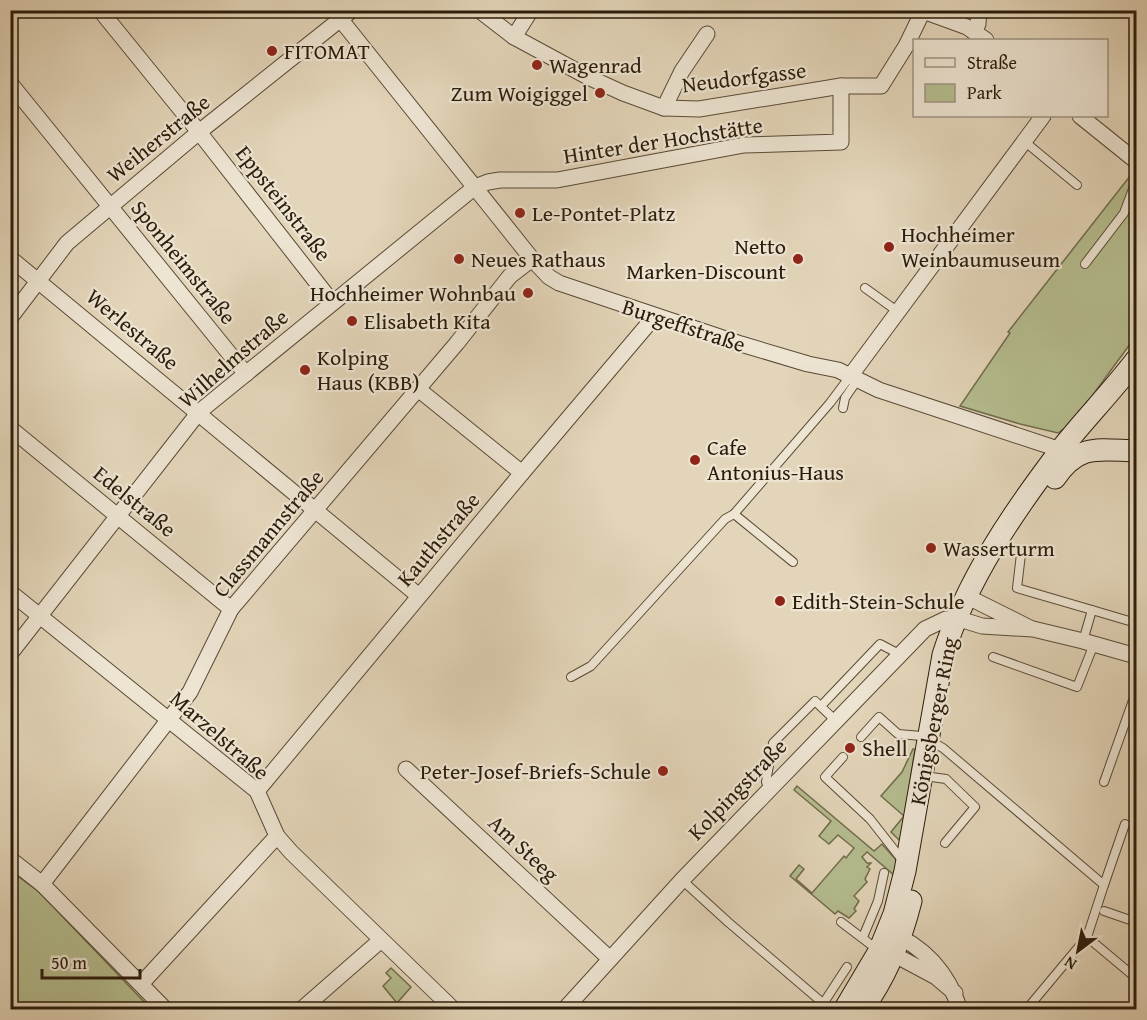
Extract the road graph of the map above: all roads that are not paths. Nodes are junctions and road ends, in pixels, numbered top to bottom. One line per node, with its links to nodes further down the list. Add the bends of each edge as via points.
1 (100, 10): 15 (street, Eppsteinstraße)
2 (479, 10): 9 (street, Neudorfgasse)
3 (531, 10): 9 (street)
4 (923, 10): 8 (street); 11 (street, Neudorfgasse, via 881,86)
5 (979, 10): 8 (street)
6 (342, 14): 15 (street, Weiherstraße); 20 (street, Burgeffstraße)
7 (707, 34): 12 (street, via 682,71)
8 (980, 36)
9 (514, 37): 12 (street, Neudorfgasse, via 588,78)
10 (10, 83): 21 (street, Sponheimstraße)
11 (841, 86): 12 (street, Neudorfgasse, via 699,109); 20 (street, Hinter der Hochstätte, via 841,142 744,145 557,180 500,180)
12 (664, 108)
13 (1042, 117): 16 (street)
14 (1081, 117): 17 (street)
15 (199, 132): 21 (street, Weiherstraße); 27 (street, Eppsteinstraße)
16 (1024, 141): 19 (lane); 28 (street)
17 (1137, 161)
18 (1137, 181): 24 (lane, via 1124,213)
19 (1077, 185)
20 (475, 187): 23 (street, Burgeffstraße); 27 (street, Wilhelmstraße)
21 (111, 206): 25 (street, Weiherstraße, via 67,243); 32 (street, Sponheimstraße)
22 (10, 258): 25 (street, Werlestraße)
23 (531, 259): 29 (street, Burgeffstraße, via 559,283); 34 (street, Classmannstraße, via 510,276)
24 (1085, 264)
25 (39, 281): 30 (street, Weiherstraße); 37 (street, Werlestraße)
26 (866, 288): 28 (lane)
27 (332, 302): 32 (street, Wilhelmstraße)
28 (897, 311): 33 (street)
29 (655, 316): 33 (street, Burgeffstraße); 42 (street, Kauthstraße)
30 (10, 318)
31 (1137, 360): 35 (main road, Königsberger Ring)
32 (246, 375): 37 (street, Wilhelmstraße)
33 (854, 377): 36 (lane); 41 (street, Burgeffstraße, via 879,390); 44 (lane)
34 (417, 389): 42 (street); 43 (street, Classmannstraße)
35 (1098, 407): 39 (main road, via 1092,423 1094,433); 41 (main road, Königsberger Ring)
36 (843, 408)
37 (199, 412): 43 (street, Werlestraße); 45 (street, Wilhelmstraße)
38 (10, 428): 45 (street, Edelstraße)
39 (1114, 451): 40 (main road); 41 (main road)
40 (1137, 451)
41 (1064, 456): 50 (main road, Königsberger Ring)
42 (522, 473): 49 (street, Kauthstraße)
43 (317, 510): 49 (street, Werlestraße); 51 (street, Classmannstraße)
44 (734, 514): 47 (lane); 62 (lane, via 725,519 591,666)
45 (118, 516): 51 (street, Edelstraße); 53 (street, Wilhelmstraße)
46 (1021, 554): 52 (lane, via 1017,588)
47 (793, 562)
48 (10, 592): 53 (street, Marzelstraße)
49 (419, 596): 75 (street, Kauthstraße)
50 (972, 598): 54 (main road, Königsberger Ring); 56 (street)
51 (231, 609): 66 (street, Classmannstraße, via 190,692)
52 (1092, 610): 55 (lane); 57 (lane)
53 (40, 615): 58 (street, Wilhelmstraße); 66 (street, Marzelstraße)
54 (963, 621): 56 (street); 59 (street, Kolpingstraße, via 946,619 924,629); 69 (main road, Königsberger Ring, via 941,665)
55 (1137, 623)
56 (1033, 629): 57 (street)
57 (1088, 642): 60 (street); 61 (lane, via 1077,687)
58 (10, 654)
59 (899, 654): 64 (lane, via 880,644); 67 (street, Kolpingstraße)
60 (1137, 656)
61 (993, 657)
62 (571, 677)
63 (1137, 692): 65 (lane)
64 (821, 706): 67 (lane); 74 (lane, via 815,701 773,743 766,782)
65 (1133, 712): 73 (lane)
66 (170, 720): 75 (street, Marzelstraße); 83 (street, Classmannstraße)
67 (835, 720): 74 (street, Kolpingstraße)
68 (861, 737): 69 (lane, via 879,717 898,734 922,736)
69 (933, 742): 72 (main road, Königsberger Ring); 84 (lane)
70 (843, 757): 80 (lane, via 825,777 870,819)
71 (406, 769): 91 (street, Am Steeg)
72 (928, 776): 78 (lane, via 946,779 975,807); 80 (main road, Königsberger Ring); 90 (main road, Königsberger Ring, via 922,855)
73 (1104, 782)
74 (769, 789): 82 (street, Kolpingstraße)
75 (256, 791): 77 (street, Marzelstraße)
76 (1125, 824): 84 (lane)
77 (277, 836): 89 (street, Marzelstraße); 94 (street)
78 (945, 843)
79 (10, 859): 83 (street)
80 (906, 864): 90 (main road, Königsberger Ring)
81 (884, 873): 90 (lane, via 878,901)
82 (682, 880): 91 (street, Kolpingstraße); 95 (lane)
83 (42, 884): 94 (street)
84 (1104, 885): 88 (lane)
85 (1104, 911): 87 (lane)
86 (841, 922): 90 (lane)
87 (1137, 922)
88 (1087, 937): 93 (lane); 104 (lane)
89 (381, 940): 97 (street); 98 (street, Marzelstraße)
90 (885, 942): 101 (main road, Königsberger Ring); 102 (main road, Königsberger Ring, via 876,990); 103 (street, via 955,993)
91 (610, 959): 99 (street, Kolpingstraße)
92 (847, 967): 95 (lane)
93 (1137, 978)
94 (142, 983): 96 (street)
95 (821, 1006): 100 (lane)
96 (166, 1010)
97 (301, 1010)
98 (454, 1010)
99 (564, 1010)
100 (831, 1010)
101 (844, 1010)
102 (862, 1010)
103 (960, 1010)
104 (1026, 1010)

